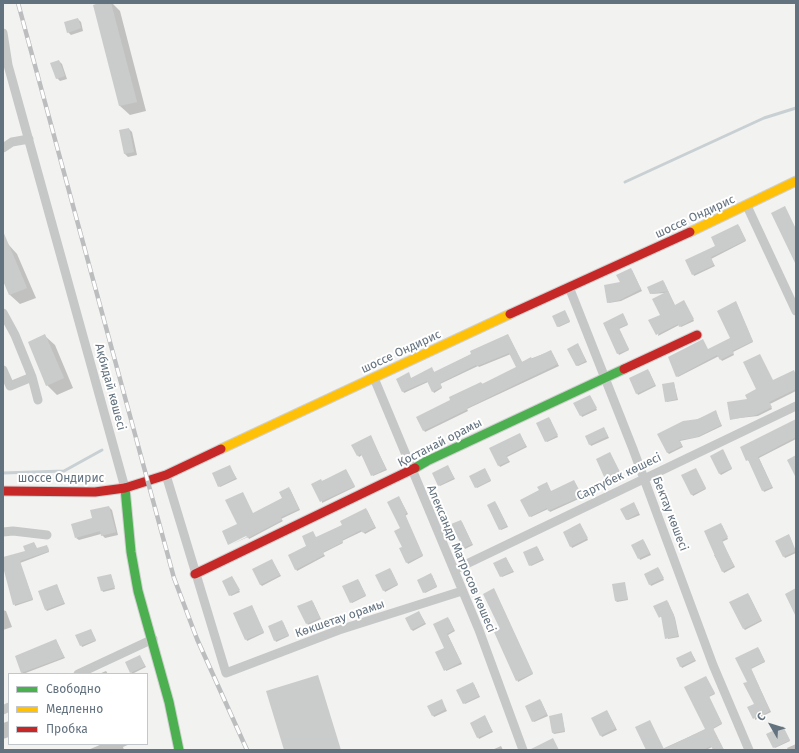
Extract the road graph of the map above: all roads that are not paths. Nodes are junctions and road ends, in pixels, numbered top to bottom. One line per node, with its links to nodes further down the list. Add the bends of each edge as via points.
1 (3, 33): 2 (street, Ақбидай көшесі, via 8,65)
2 (29, 140): 3 (street, via 12,142); 19 (street, Ақбидай көшесі)
3 (3, 148)
4 (796, 181): 5 (main road, шоссе Ондирис)
5 (747, 206): 6 (main road, шоссе Ондирис); 7 (street)
6 (570, 287): 12 (street, Бектау көшесі); 13 (main road, шоссе Ондирис)
7 (796, 311)
8 (3, 313): 11 (street)
9 (696, 335): 12 (main road, Қостанай орамы)
10 (3, 370): 11 (street, via 10,386)
11 (32, 377): 14 (street)
12 (603, 377): 16 (main road, Қостанай орамы, via 427,460); 18 (street, Бектау көшесі)
13 (374, 378): 16 (street, Александр Матросов көшесі); 17 (main road, шоссе Ондирис)
14 (38, 400)
15 (796, 406): 18 (street, Сартүбек көшесі)
16 (411, 471): 23 (street, Александр Матросов көшесі); 24 (main road, Қостанай орамы)
17 (166, 475): 19 (main road, шоссе Ондирис); 24 (street)
18 (644, 479): 23 (street, Сартүбек көшесі); 30 (street, Бектау көшесі, via 713,665)
19 (125, 488): 20 (main road, шоссе Ондирис, via 95,492); 26 (main road, Ақбидай көшесі, via 138,592)
20 (3, 491)
21 (3, 532): 22 (street, via 13,530)
22 (47, 535)
23 (454, 570): 25 (street, Александр Матросов көшесі)
24 (195, 574): 25 (street, Көкшетау орамы, via 226,673 339,630)
25 (462, 591): 29 (street, Александр Матросов көшесі)
26 (152, 639): 27 (street); 28 (main road, Ақбидай көшесі)
27 (80, 673)
28 (176, 749)
29 (523, 750)
30 (748, 750)

